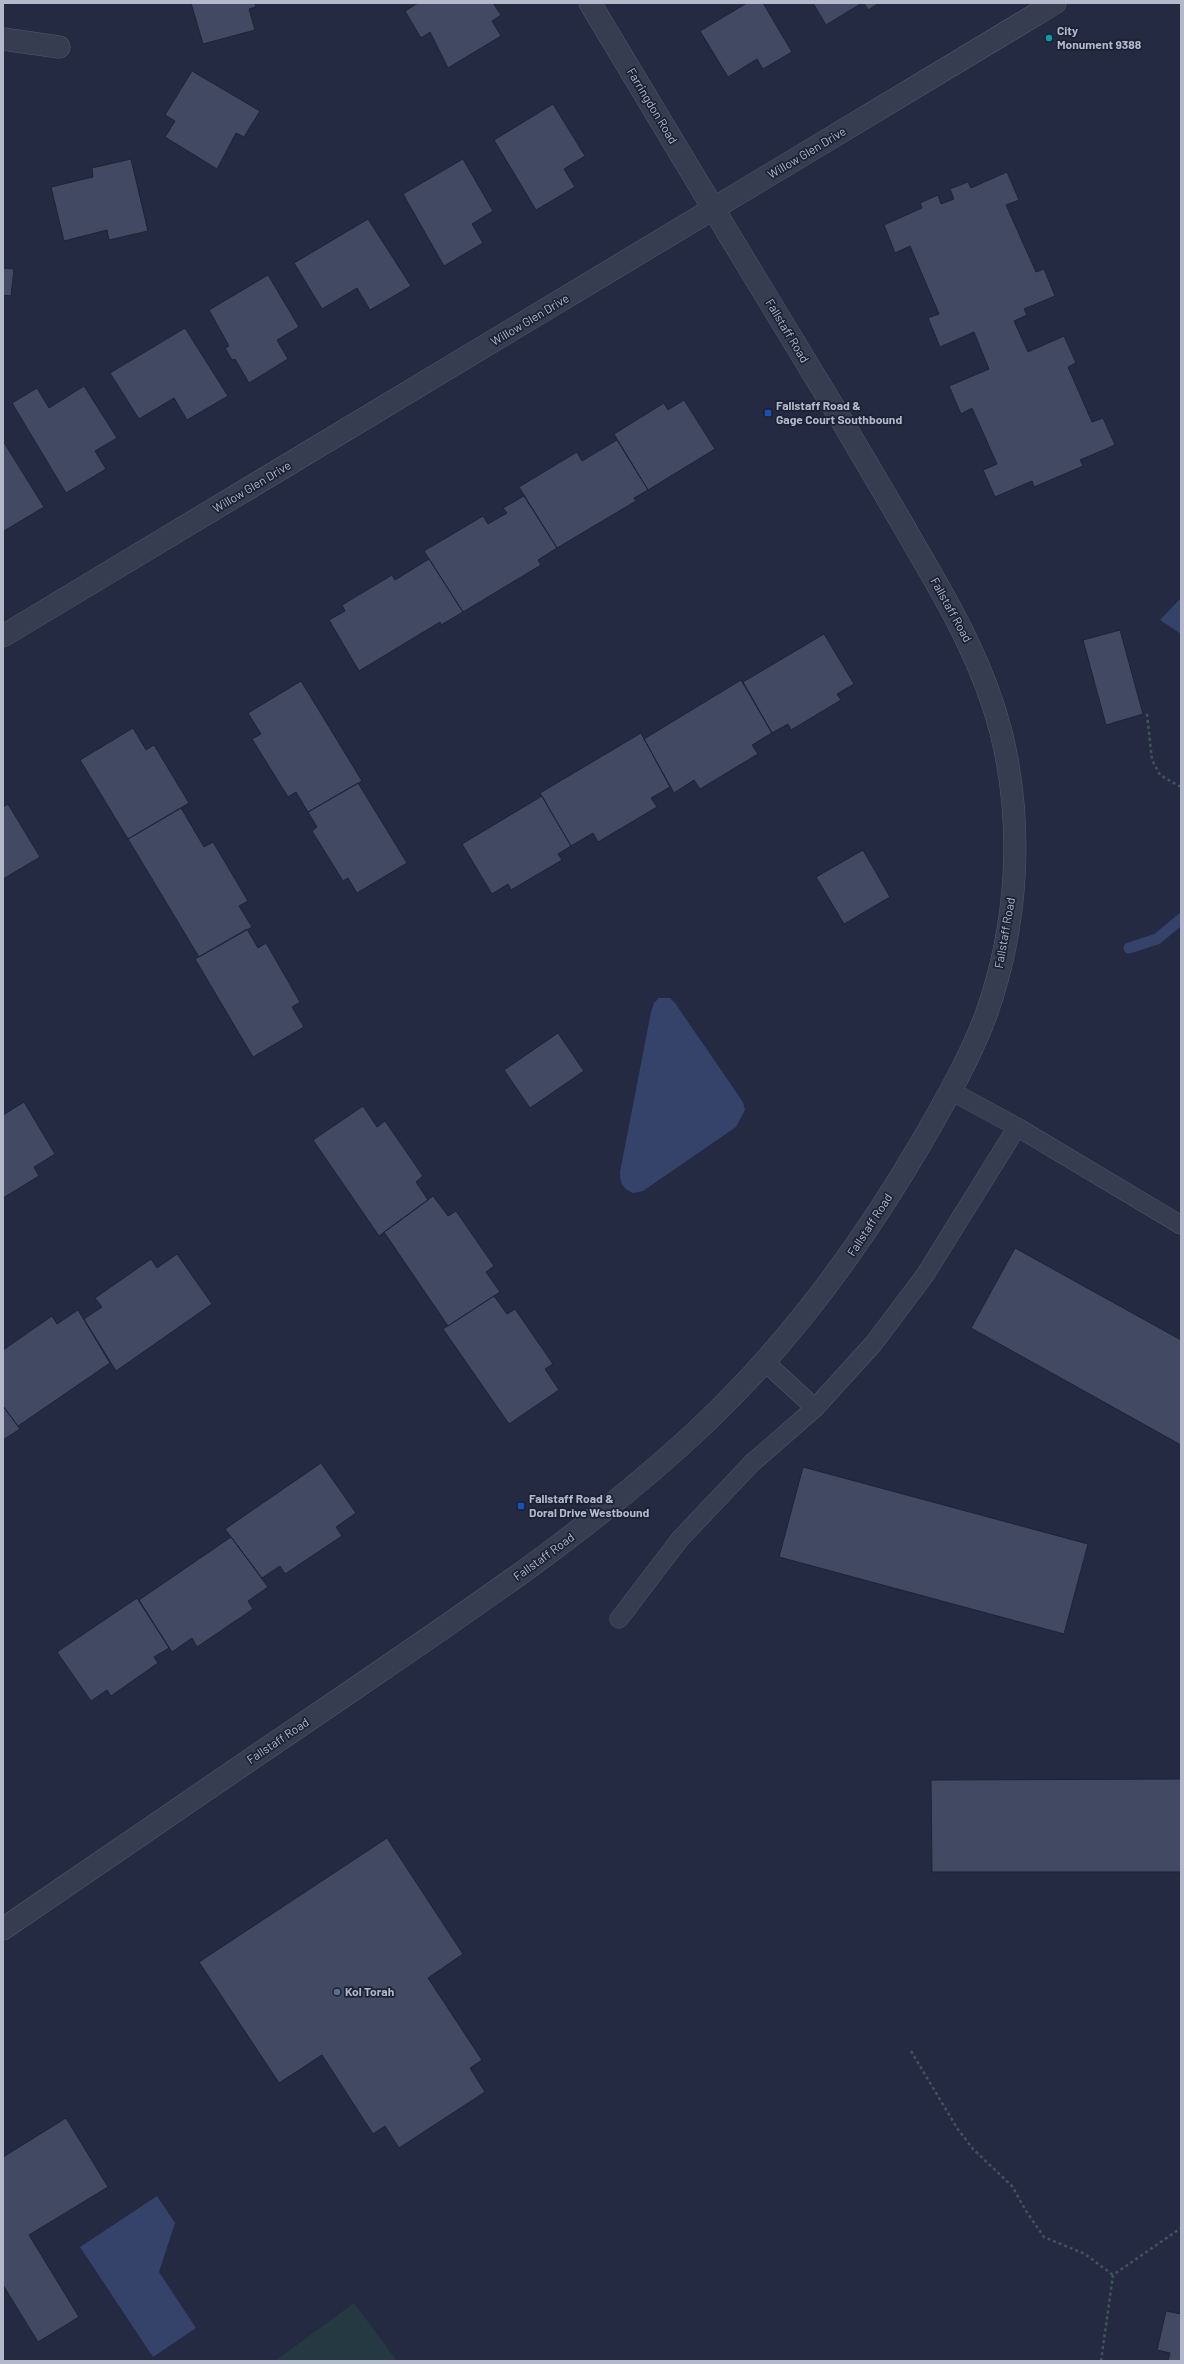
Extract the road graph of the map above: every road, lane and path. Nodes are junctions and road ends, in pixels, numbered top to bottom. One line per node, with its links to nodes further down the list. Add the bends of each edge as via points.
1 (590, 3): 5 (street, Farringdon Road)
2 (1055, 3): 5 (street, Willow Glen Drive)
3 (3, 39): 4 (street)
4 (59, 47)
5 (714, 210): 6 (street, Willow Glen Drive); 9 (street, Fallstaff Road, via 953,611 974,653 1001,732 1010,775 1014,817 1015,864 1011,914 985,1018)
6 (3, 636)
7 (1147, 714): 8 (path, via 1152,760 1160,775)
8 (1181, 787)
9 (951, 1090): 10 (lane); 12 (street, Fallstaff Road, via 898,1184 856,1248 814,1304)
10 (1017, 1127): 11 (lane); 13 (lane, via 925,1275 874,1343)
11 (1181, 1225)
12 (765, 1362): 13 (lane); 15 (street, Fallstaff Road, via 707,1422 651,1472 550,1553)
13 (815, 1408): 14 (lane, via 752,1463 680,1539)
14 (619, 1619)
15 (3, 1929)
16 (911, 2051): 18 (path, via 957,2128 973,2149 1012,2186 1044,2237 1085,2254)
17 (1181, 2228): 18 (path)
18 (1113, 2275): 19 (path)
19 (1101, 2361)

